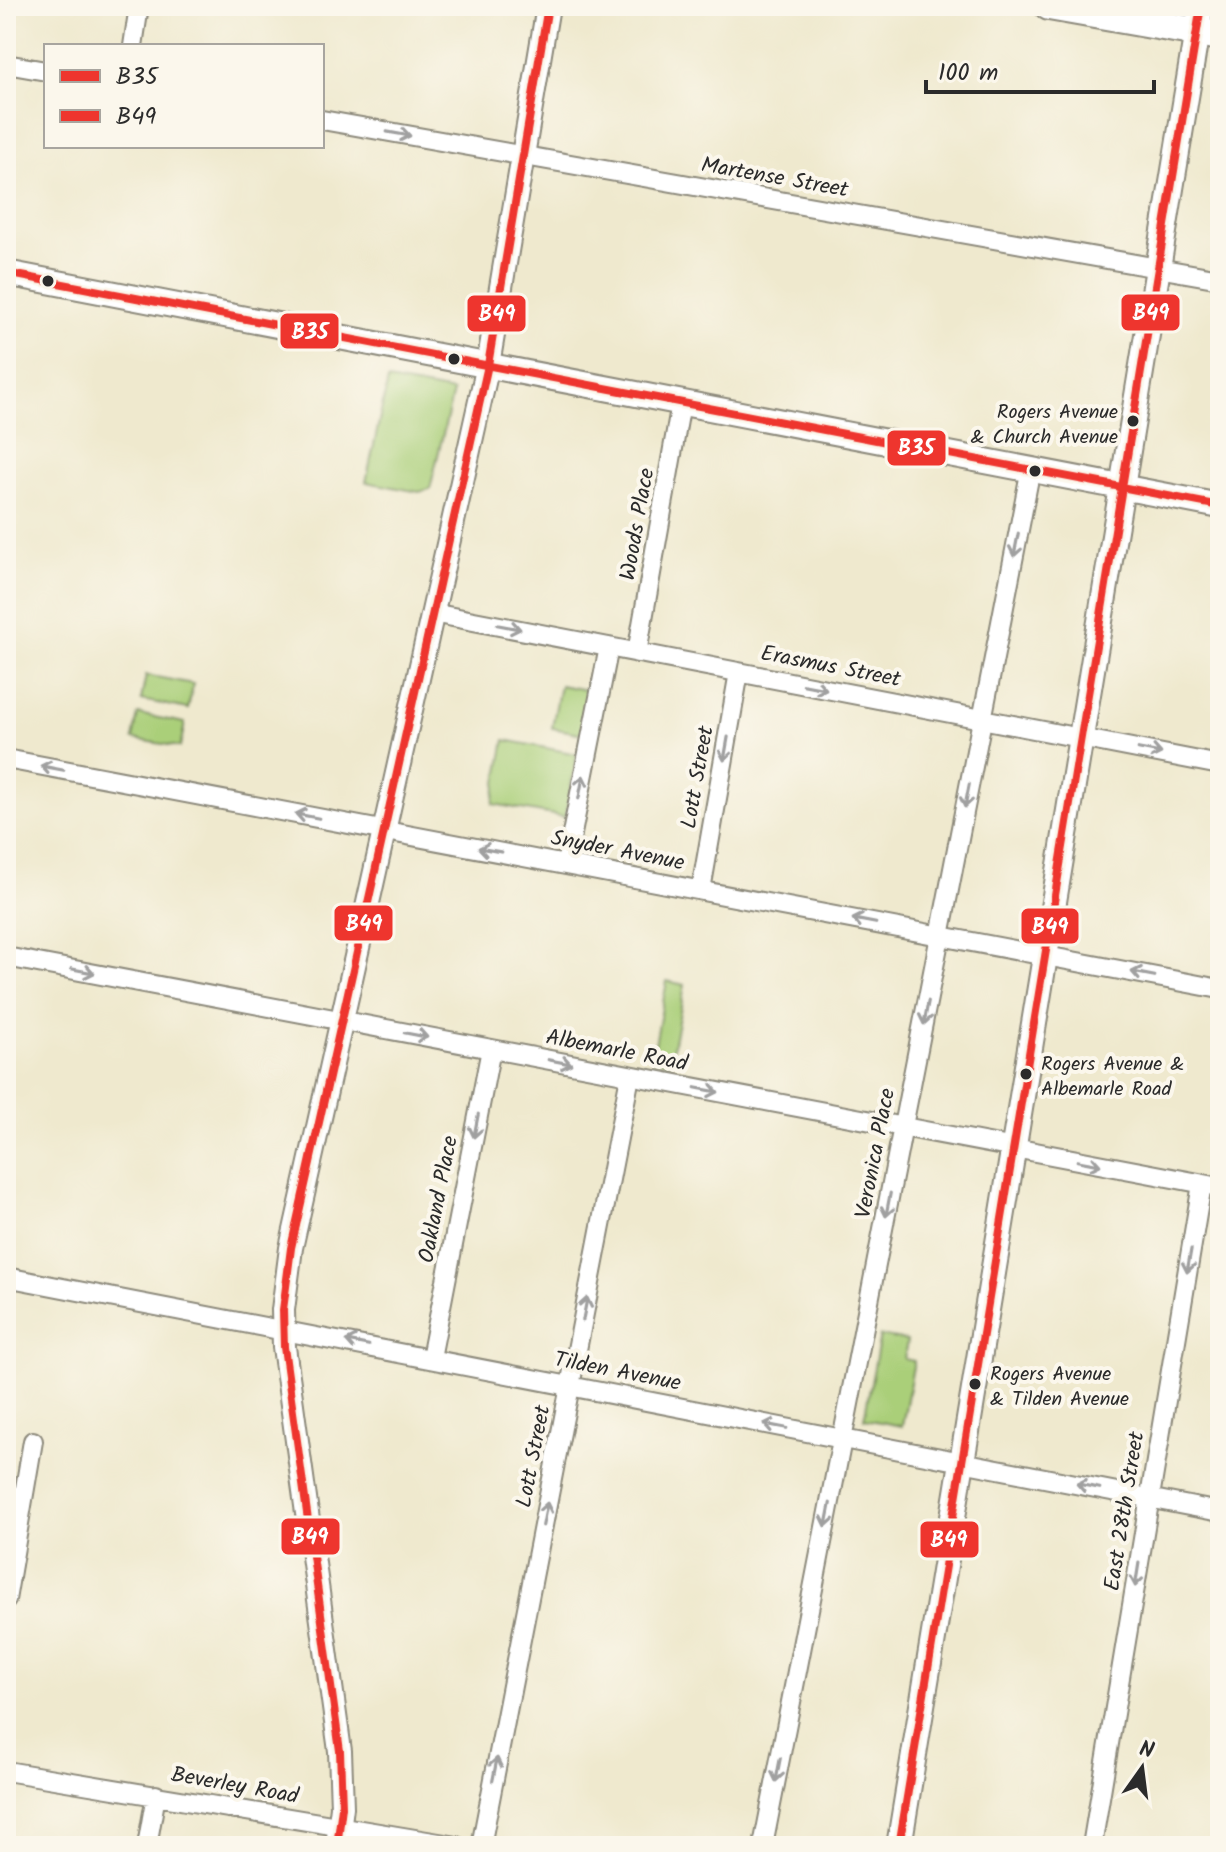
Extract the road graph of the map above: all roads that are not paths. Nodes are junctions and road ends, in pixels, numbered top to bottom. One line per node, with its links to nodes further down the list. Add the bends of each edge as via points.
1 (139, 6): 5 (street)
2 (548, 6): 9 (street)
3 (1049, 6): 4 (highway)
4 (1206, 25): 10 (main road)
5 (133, 44)
6 (6, 64): 7 (street)
7 (44, 71)
8 (324, 120): 9 (street, Martense Street, one-way to 9)
9 (525, 156): 10 (street, Martense Street); 13 (street)
10 (1157, 268): 12 (street, Martense Street); 16 (main road)
11 (6, 273): 13 (main road)
12 (1220, 279)
13 (488, 365): 14 (main road); 18 (street)
14 (681, 403): 15 (main road); 20 (street, Woods Place)
15 (1031, 468): 16 (main road); 22 (street, Veronica Place, one-way to 22)
16 (1122, 487): 17 (main road); 23 (main road)
17 (1220, 506)
18 (432, 613): 19 (street, Erasmus Street, one-way to 19); 26 (street)
19 (609, 647): 20 (street, Erasmus Street); 27 (street, one-way to 19)
20 (637, 653): 21 (street, Erasmus Street)
21 (739, 672): 22 (street, Erasmus Street, one-way to 22); 28 (street, Lott Street, one-way to 28)
22 (982, 719): 23 (street, Erasmus Street); 29 (street, Veronica Place, one-way to 29)
23 (1081, 737): 25 (street, Erasmus Street, one-way to 25); 30 (main road)
24 (6, 759): 26 (street, Snyder Avenue, one-way to 24)
25 (1220, 765)
26 (384, 830): 27 (street, Snyder Avenue, one-way to 26); 33 (street)
27 (566, 864): 28 (street, Snyder Avenue)
28 (701, 890): 29 (street, Snyder Avenue, one-way to 28)
29 (940, 936): 30 (street, Snyder Avenue); 36 (street, Veronica Place, one-way to 36)
30 (1045, 956): 32 (street, Snyder Avenue, one-way to 30); 37 (main road)
31 (6, 957): 33 (street, Albemarle Road, one-way to 33)
32 (1220, 989)
33 (342, 1021): 34 (street, Albemarle Road, one-way to 34); 40 (street, via 291,1248)
34 (491, 1049): 35 (street, Albemarle Road, one-way to 35); 41 (street, Oakland Place, one-way to 41)
35 (630, 1076): 36 (street, Albemarle Road, one-way to 36); 42 (street, Lott Street, one-way to 35)
36 (903, 1128): 37 (street, Albemarle Road); 43 (street, Veronica Place, one-way to 43)
37 (1013, 1149): 38 (street, Albemarle Road, one-way to 38); 45 (main road)
38 (1211, 1186): 46 (street, East 28th Street, one-way to 46)
39 (6, 1277): 40 (street, Tilden Avenue)
40 (283, 1329): 41 (street, Tilden Avenue, one-way to 40); 51 (street, via 340,1751)
41 (431, 1358): 42 (street, Tilden Avenue)
42 (570, 1386): 43 (street, Tilden Avenue, one-way to 42); 54 (street, Lott Street, one-way to 42)
43 (842, 1439): 45 (street, Tilden Avenue); 55 (street, Veronica Place, one-way to 55)
44 (33, 1441): 48 (street)
45 (962, 1461): 46 (street, Tilden Avenue, one-way to 45); 56 (main road)
46 (1149, 1498): 47 (street, Tilden Avenue); 57 (street, East 28th Street, one-way to 57)
47 (1220, 1512)
48 (7, 1589)
49 (6, 1771): 50 (street, Beverley Road)
50 (156, 1795): 51 (street, Beverley Road); 52 (street)
51 (339, 1836): 53 (street, Beverley Road)
52 (147, 1846)
53 (457, 1846)
54 (481, 1846)
55 (763, 1846)
56 (899, 1846)
57 (1092, 1846)

